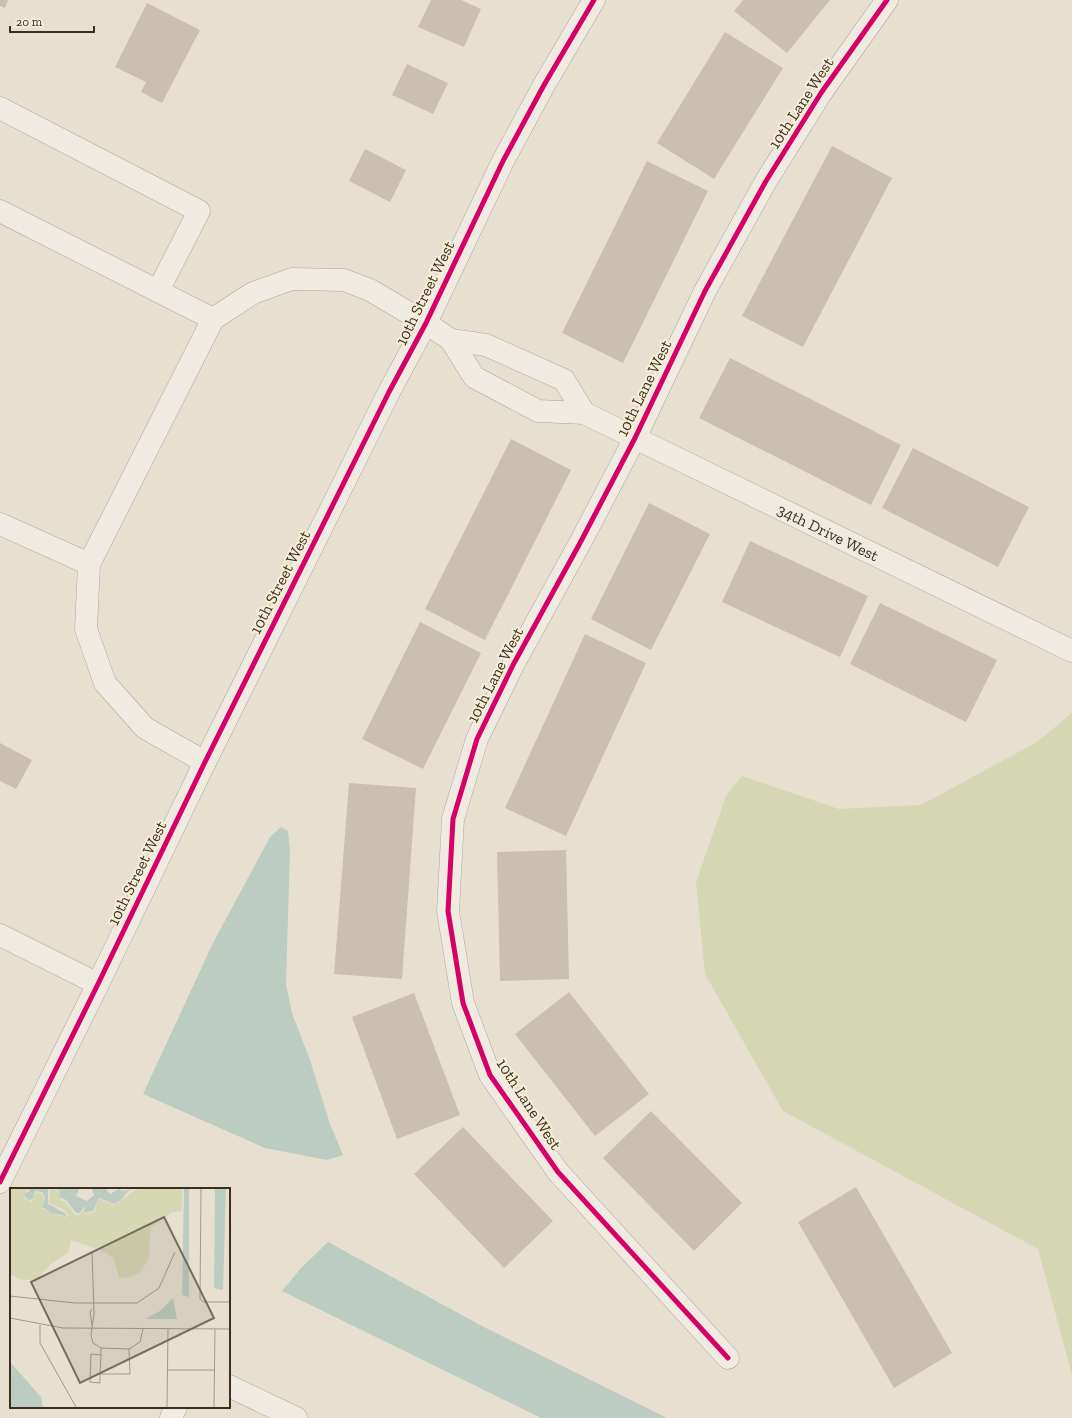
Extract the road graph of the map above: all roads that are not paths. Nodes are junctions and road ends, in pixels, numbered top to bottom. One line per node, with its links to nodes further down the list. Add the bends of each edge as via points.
1 (594, 0): 7 (street, 10th Street West, via 503,160)
2 (887, 0): 10 (street, 10th Lane West, via 821,93 766,181 705,291)
3 (0, 108): 5 (street, via 199,211)
4 (0, 211): 5 (street)
5 (158, 292): 6 (street)
6 (212, 319): 7 (street, 34th Drive West, via 253,293 292,279 344,280 370,290); 12 (street)
7 (426, 323): 8 (street, 34th Drive West); 14 (street, 10th Street West, via 389,392)
8 (451, 340): 9 (street, 34th Drive West, via 486,345 564,380); 9 (street, 34th Drive West, via 474,377 538,411)
9 (584, 413): 10 (street, 34th Drive West)
10 (635, 438): 13 (street, 34th Drive West); 18 (street, 10th Lane West, via 513,665 477,739 453,819 448,911 463,1003 490,1075 558,1172)
11 (0, 524): 12 (street)
12 (89, 564): 14 (street, via 86,629 105,683 145,728)
13 (1072, 651)
14 (205, 762): 16 (street, 10th Street West)
15 (0, 935): 16 (street)
16 (98, 984): 17 (street, 10th Street West)
17 (0, 1182)
18 (728, 1358)
19 (230, 1386): 22 (street)
20 (176, 1408): 21 (street)
21 (171, 1418)
22 (296, 1418)

